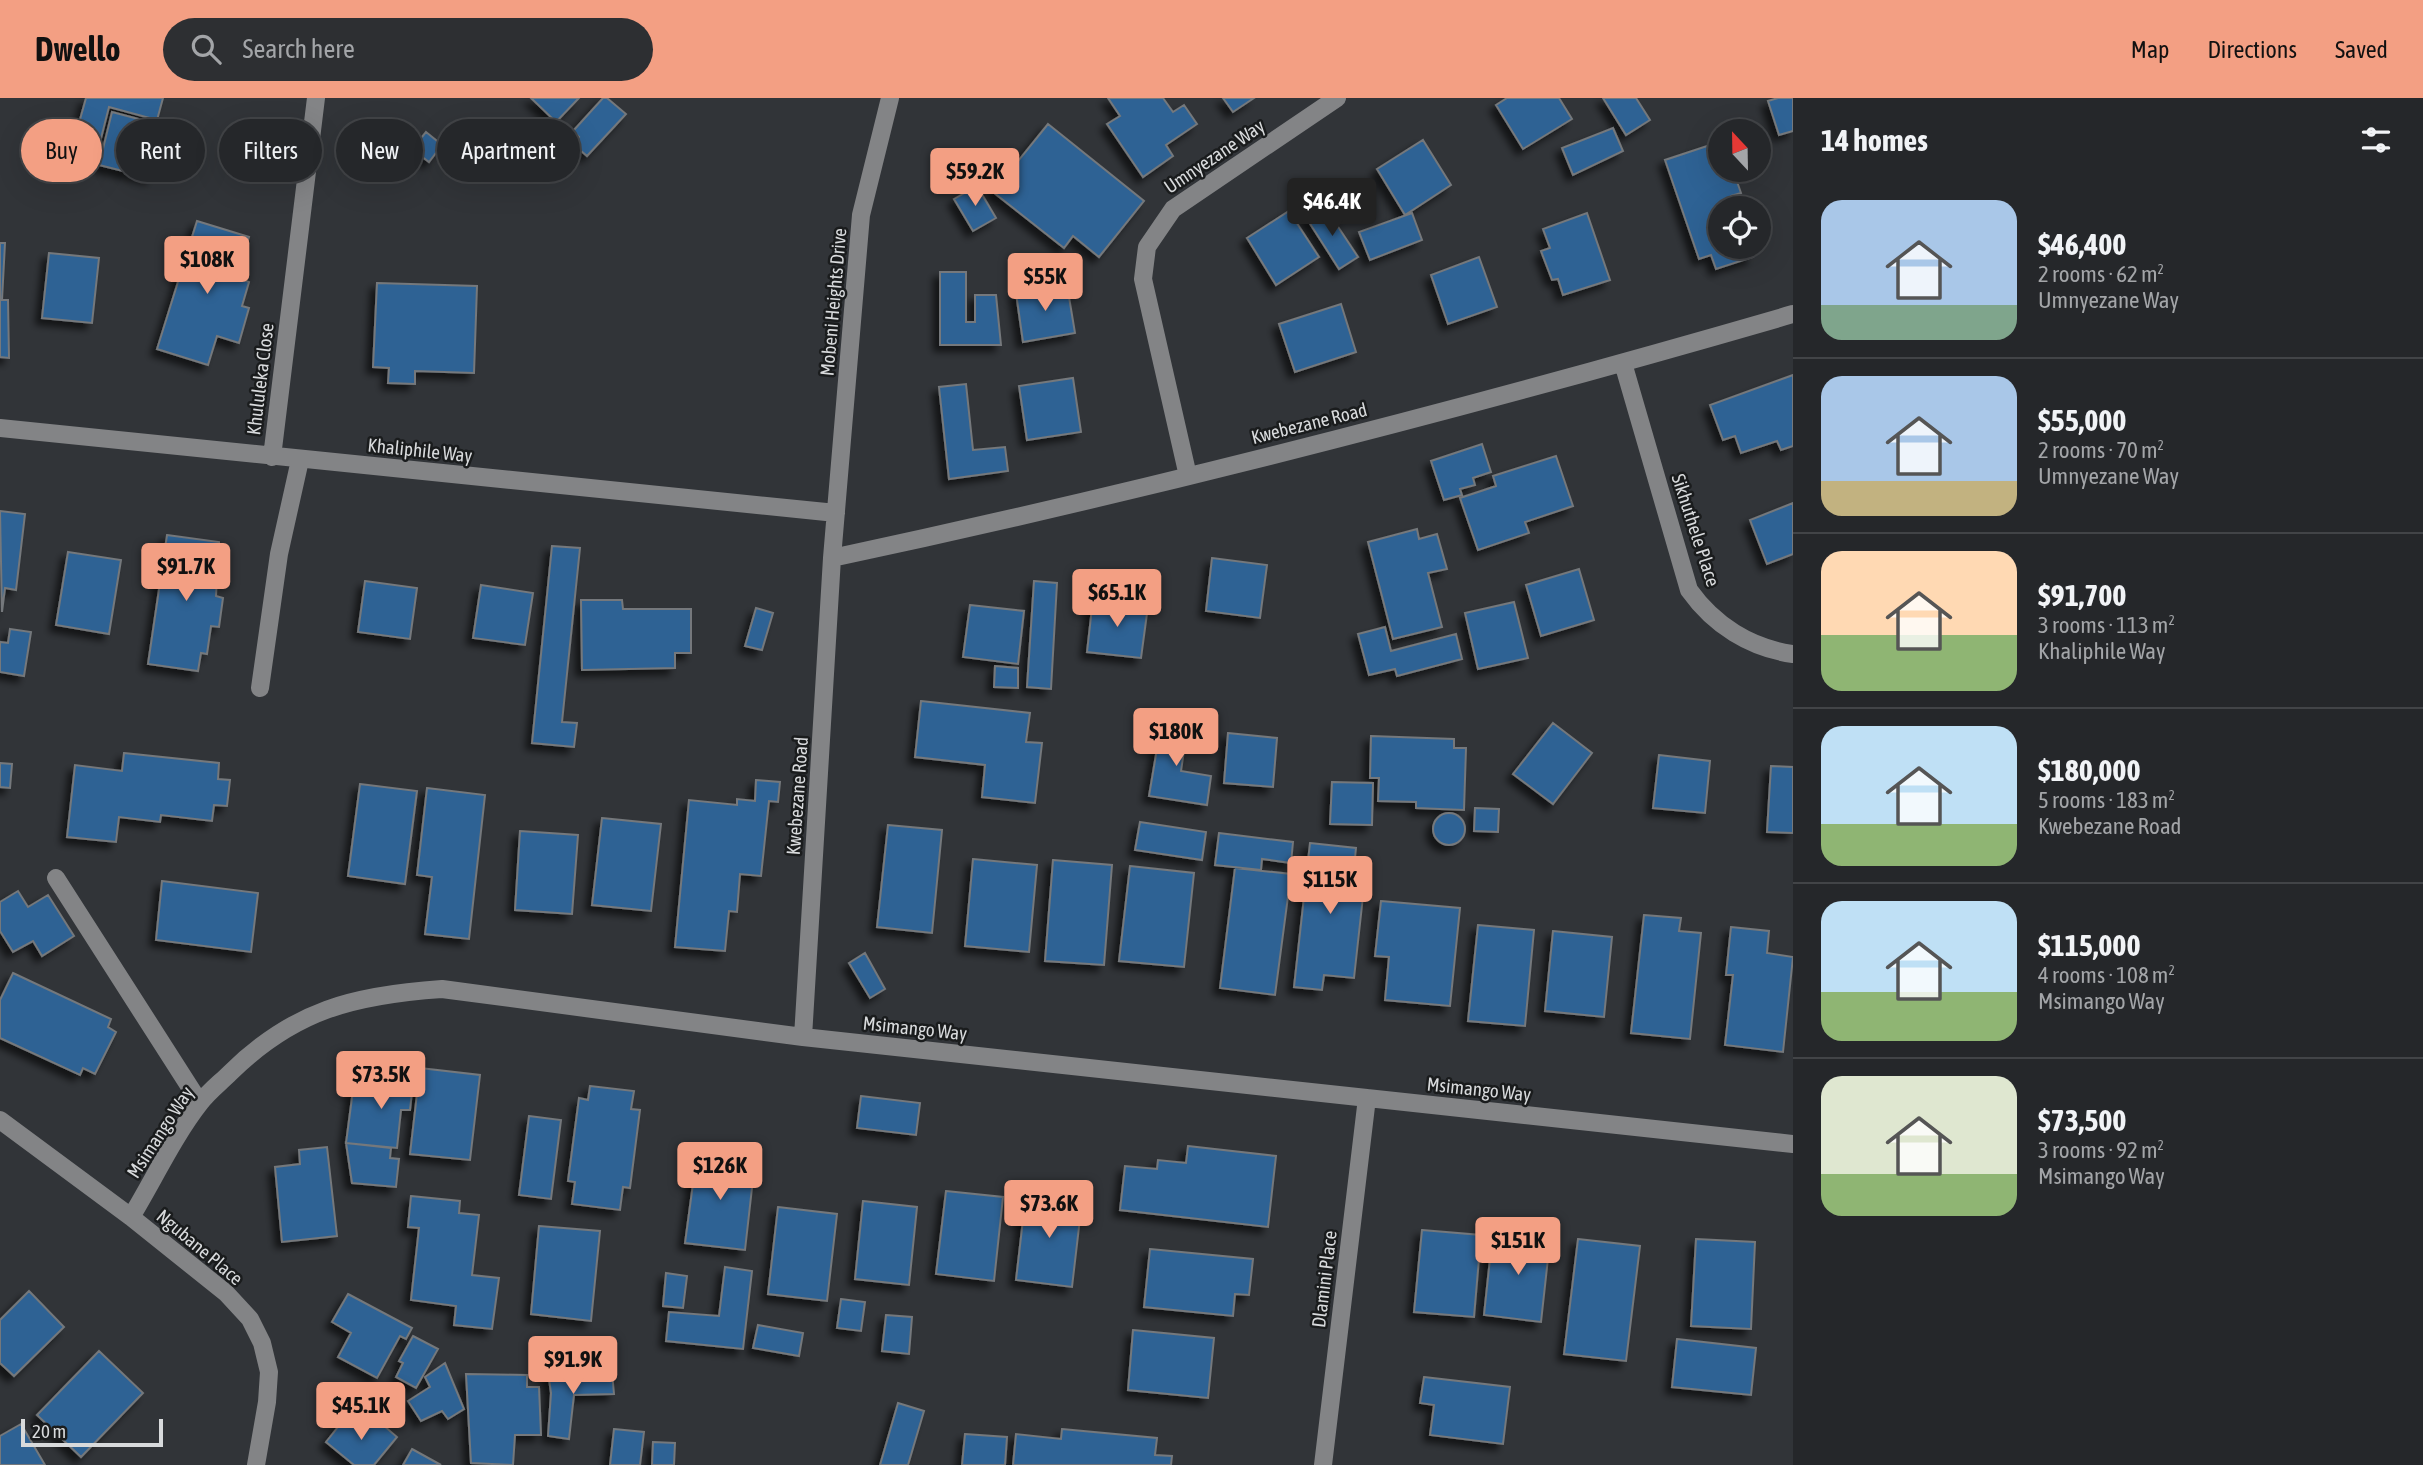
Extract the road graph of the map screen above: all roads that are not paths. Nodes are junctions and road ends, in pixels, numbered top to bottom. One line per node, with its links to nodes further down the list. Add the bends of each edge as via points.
1 (316, 98): 7 (street, Khululeka Close)
2 (890, 98): 10 (street, Mobeni Heights Drive, via 861,215)
3 (1337, 98): 9 (street, Umnyezane Way, via 1173,209 1147,247 1143,279)
4 (1793, 314): 5 (street, Kwebezane Road)
5 (1623, 363): 9 (street, Kwebezane Road); 12 (street, Sikhuthele Place, via 1689,590 1702,609 1751,644)
6 (0, 428): 7 (street, Khaliphile Way)
7 (271, 457): 8 (street, Khaliphile Way)
8 (300, 460): 10 (street, Khaliphile Way); 13 (street, via 279,554)
9 (1188, 476): 11 (street, Kwebezane Road)
10 (836, 513): 11 (street, Kwebezane Road)
11 (832, 558): 15 (street, Kwebezane Road)
12 (1793, 654)
13 (260, 688)
14 (55, 878): 17 (street)
15 (803, 1037): 16 (street, Msimango Way); 17 (street, Msimango Way, via 442,989 386,993 333,1007 285,1027 245,1058)
16 (1367, 1098): 19 (street, Msimango Way); 22 (street, Dlamini Place)
17 (200, 1103): 20 (street, Msimango Way)
18 (0, 1120): 20 (street, Ngubane Place)
19 (1793, 1144)
20 (131, 1217): 21 (street, Ngubane Place, via 226,1293 250,1318 269,1372)
21 (256, 1465)
22 (1323, 1465)

